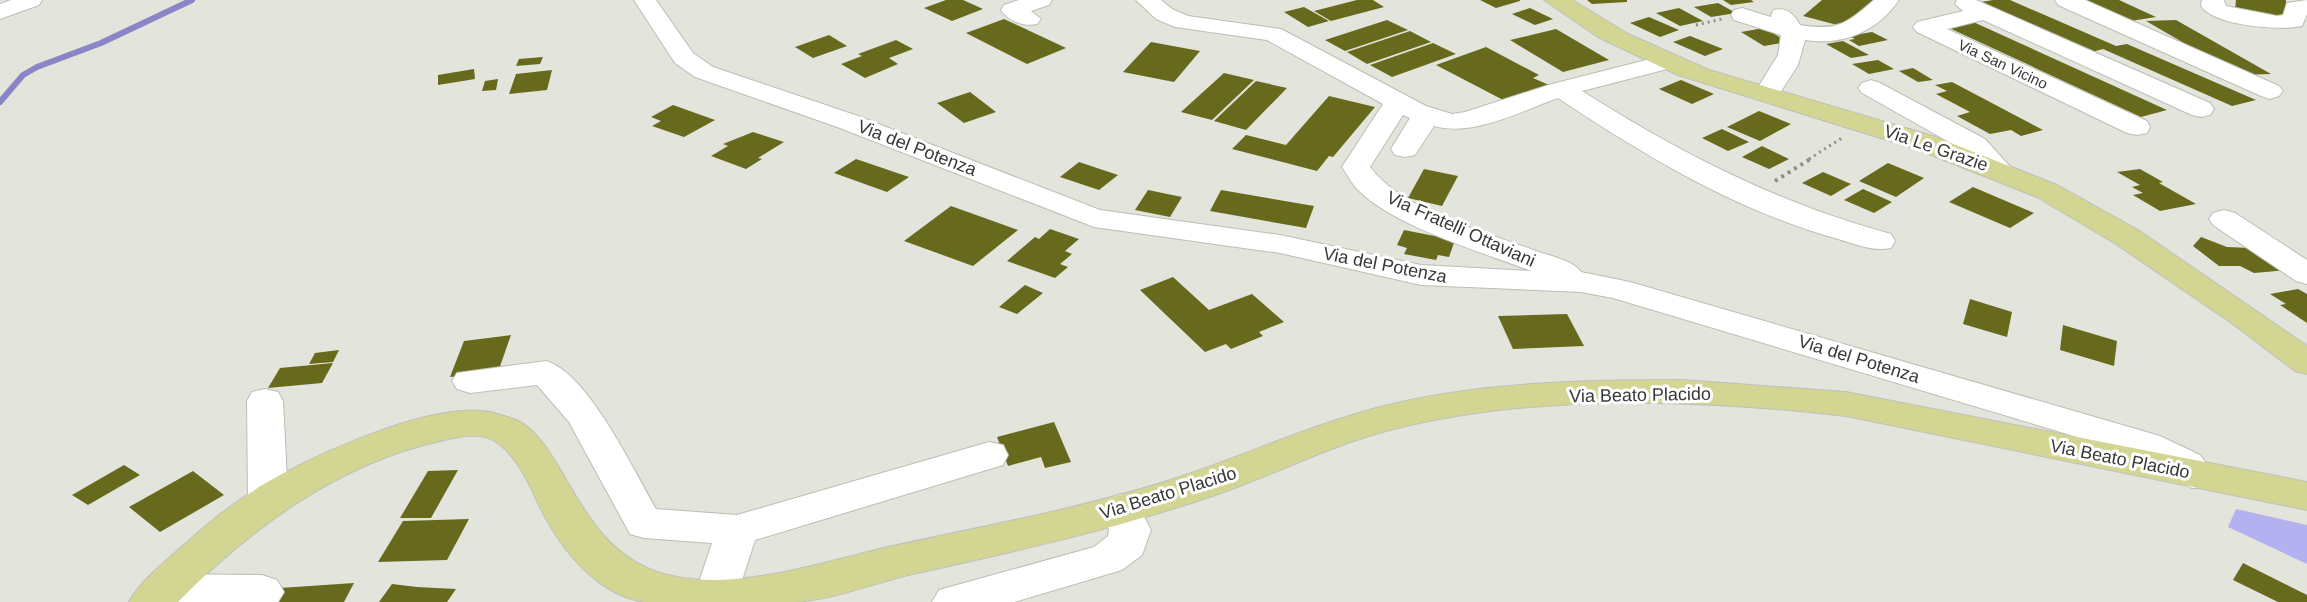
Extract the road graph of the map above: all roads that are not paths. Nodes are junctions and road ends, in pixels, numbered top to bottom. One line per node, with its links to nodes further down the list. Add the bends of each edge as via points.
1 (31, 0): 11 (street)
2 (645, 0): 29 (street, Via del Potenza, via 684,57 704,72 849,122 1094,218 1280,244 1440,277)
3 (1147, 0): 20 (street, via 1164,14 1183,22 1273,34)
4 (1555, 0): 15 (main road, Via Le Grazie)
5 (1762, 0): 14 (street, via 1784,17)
6 (1888, 0): 14 (street, via 1851,30 1823,34)
7 (1959, 0): 12 (street)
8 (2066, 0): 18 (street)
9 (2213, 0): 10 (street, via 2212,6 2219,11 2277,23 2294,21 2295,8)
10 (2307, 7)
11 (0, 12)
12 (1984, 13): 21 (street); 23 (street, Via San Vicino, via 1925,27)
13 (1742, 15): 14 (street)
14 (1793, 30): 19 (street, via 1794,48)
15 (1666, 62): 17 (street); 19 (main road, Via Le Grazie)
16 (1871, 88): 25 (street, via 1975,145)
17 (1561, 89): 22 (street, via 1469,120 1451,122); 27 (street, via 1647,144 1749,198 1839,231)
18 (2270, 91)
19 (1767, 94): 25 (main road, Via Le Grazie)
20 (1398, 102): 22 (street); 29 (street, Via Fratelli Ottaviani, via 1356,167 1368,186 1438,222)
21 (2201, 109)
22 (1429, 117): 24 (street, via 1419,124)
23 (2138, 127)
24 (1405, 148)
25 (1999, 170): 32 (main road, Via Le Grazie, via 2047,191 2127,237)
26 (2224, 219): 28 (street)
27 (1880, 241)
28 (2307, 273)
29 (1581, 282): 30 (street, Via del Potenza, via 1652,298)
30 (1798, 341): 31 (street, via 1780,348); 36 (street, Via del Potenza, via 2147,445 2186,465)
31 (1745, 347)
32 (2302, 358)
33 (470, 381): 40 (street, via 546,373 584,415 644,523)
34 (265, 401): 38 (street)
35 (989, 455): 40 (street)
36 (2194, 474): 37 (main road, Via Beato Placido); 39 (main road, Via Beato Placido, via 1804,398 1615,393 1513,399 1406,414)
37 (2307, 496)
38 (268, 500): 42 (main road, Via Beato Placido, via 207,546); 43 (main road, Via Beato Placido, via 371,448 419,432 461,422 500,426 528,448 571,527 600,558 628,579 656,591)
39 (1121, 509): 43 (main road, Via Beato Placido, via 794,585); 44 (street, via 1130,530 1127,544 1107,559)
40 (737, 530): 43 (street)
41 (262, 592): 42 (street)
42 (157, 596)
43 (716, 597)
44 (954, 602)

